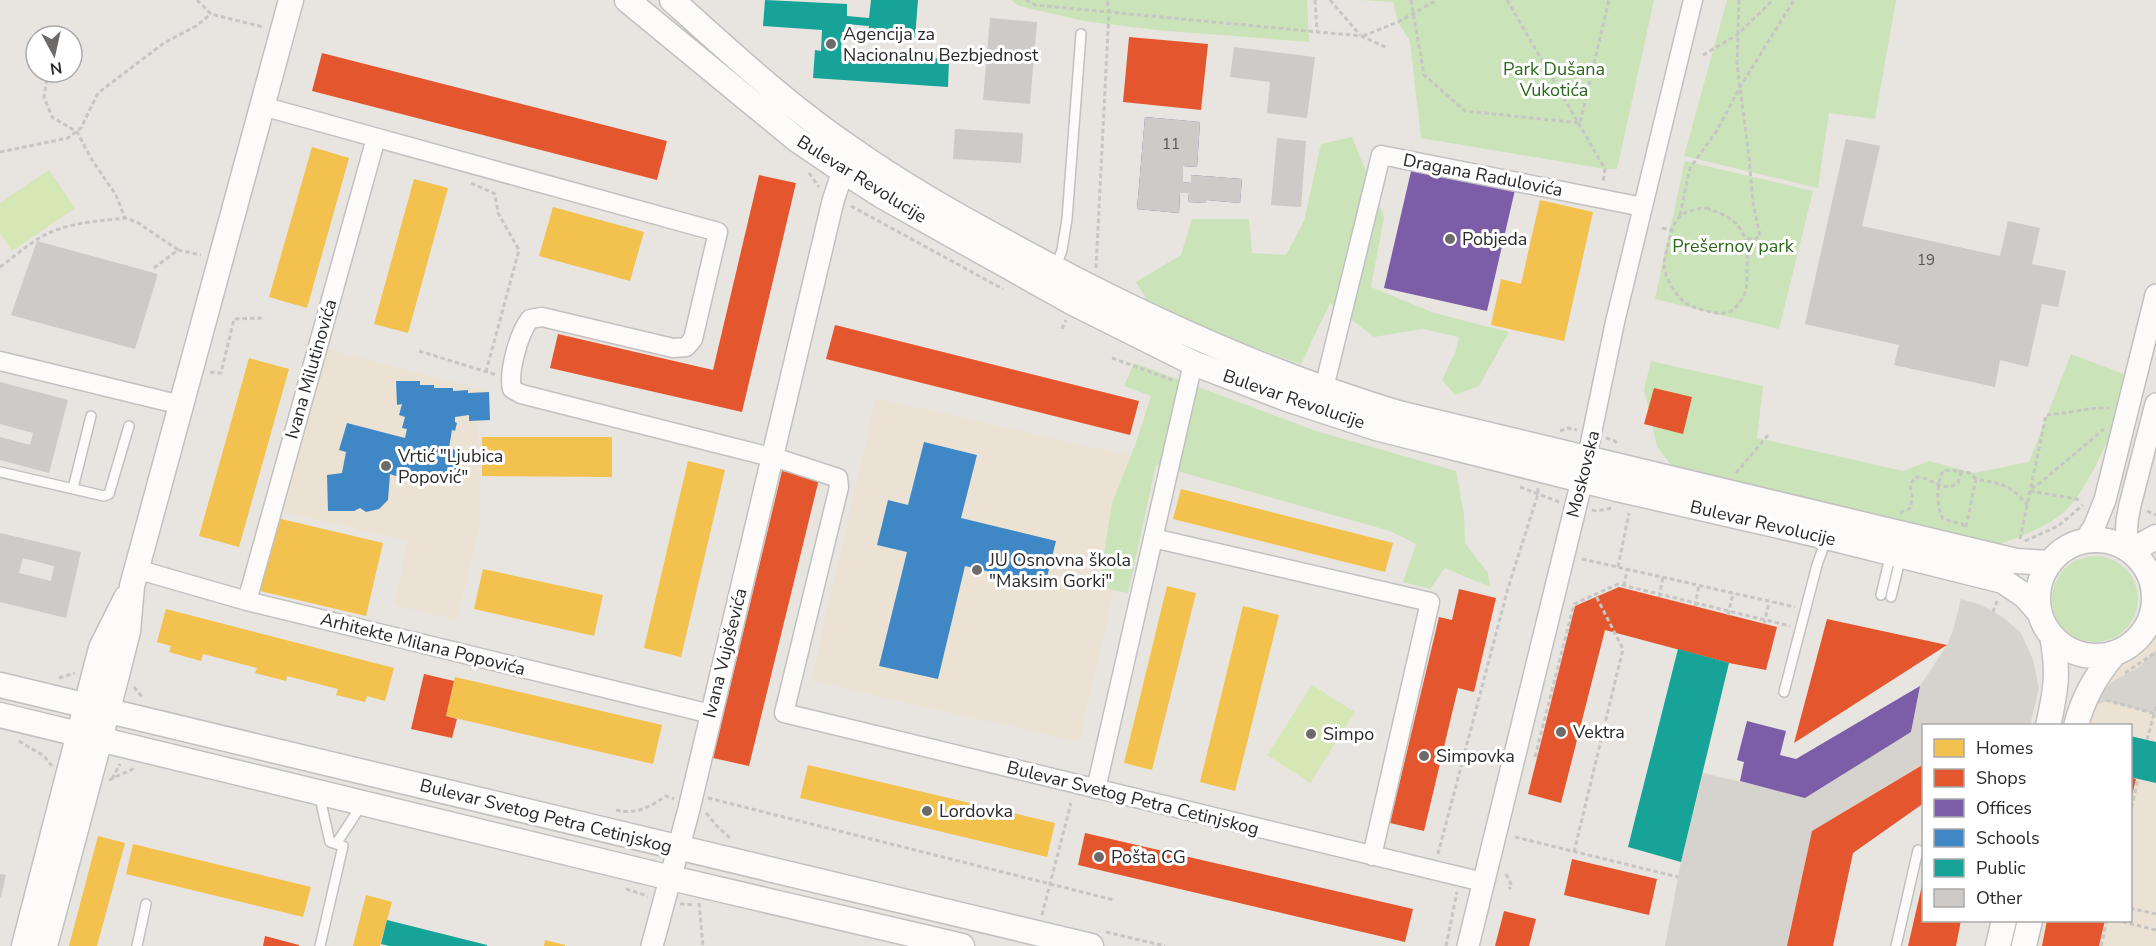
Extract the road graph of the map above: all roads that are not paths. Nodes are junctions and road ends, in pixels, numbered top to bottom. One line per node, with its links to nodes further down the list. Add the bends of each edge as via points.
1 (291, 0): 6 (main road)
2 (627, 0): 8 (main road, Bulevar Revolucije, via 796,139)
3 (672, 0): 8 (main road, Bulevar Revolucije, via 800,111)
4 (1693, 0): 9 (street, Moskovska)
5 (1081, 34): 10 (lane, via 1067,219)
6 (262, 106): 7 (street); 16 (main road)
7 (376, 138): 19 (street, via 718,232 693,339 686,348 542,317 530,319 523,327 511,384 521,394); 33 (street, Ivana Milutinovića)
8 (848, 161): 10 (main road, Bulevar Revolucije); 13 (main road, Bulevar Revolucije, via 882,196 1075,304); 19 (street, Ivana Vujoševića, via 833,201)
9 (1643, 207): 14 (street, Dragana Radulovića, via 1381,155); 20 (street, Moskovska)
10 (1059, 260): 14 (main road, Bulevar Revolucije, via 1173,328)
11 (2156, 295): 26 (street, via 2104,503)
12 (0, 361): 16 (street)
13 (1190, 374): 20 (main road, Bulevar Revolucije, via 1287,399 1376,428); 25 (street)
14 (1324, 388): 20 (main road, Bulevar Revolucije)
15 (2156, 404): 27 (street)
16 (181, 405): 30 (main road)
17 (91, 416): 22 (lane)
18 (129, 426): 22 (lane, via 109,494)
19 (772, 459): 40 (street, Ivana Vujoševića); 45 (street, Bulevar Svetog Petra Cetinjskog, via 835,476 839,482 784,713)
20 (1584, 469): 24 (main road, Bulevar Revolucije); 29 (main road, Bulevar Revolucije, via 2018,550); 53 (street, Moskovska)
21 (0, 471): 22 (lane)
22 (73, 488)
23 (2153, 527): 27 (main road)
24 (1827, 537): 28 (main road, Bulevar Revolucije); 38 (lane)
25 (1153, 538): 45 (street); 51 (street, via 1430,602)
26 (2085, 541): 27 (main road, via 2113,542); 29 (main road, via 2072,545)
27 (2128, 550): 31 (main road, via 2147,570)
28 (1896, 554): 32 (lane); 34 (main road, Bulevar Revolucije, via 2003,581 2001,596 2025,596)
29 (2050, 563): 34 (main road, via 2038,592)
30 (134, 578): 33 (street, Arhitekte Milana Popovića); 39 (main road, via 101,648)
31 (2155, 592): 36 (main road, via 2147,626)
32 (1886, 596)
33 (247, 601): 40 (street, Arhitekte Milana Popovića)
34 (2040, 613): 35 (main road)
35 (2052, 636): 36 (main road, via 2081,654); 42 (main road, via 2057,689)
36 (2120, 663): 43 (main road, via 2103,667 2085,695)
37 (0, 685): 39 (main road, Bulevar Svetog Petra Cetinjskog)
38 (1784, 692)
39 (98, 708): 44 (main road); 49 (main road, Bulevar Svetog Petra Cetinjskog)
40 (711, 714): 49 (street, Ivana Vujoševića)
41 (0, 715): 44 (main road, Bulevar Svetog Petra Cetinjskog)
42 (2048, 724)
43 (2077, 724)
44 (90, 736): 46 (main road, Bulevar Svetog Petra Cetinjskog); 57 (main road); 58 (main road)
45 (1096, 789): 51 (street, Bulevar Svetog Petra Cetinjskog)
46 (318, 791): 47 (main road, Bulevar Svetog Petra Cetinjskog); 48 (lane)
47 (364, 802): 48 (lane); 52 (main road, Bulevar Svetog Petra Cetinjskog)
48 (333, 843): 60 (lane, via 343,846)
49 (679, 848): 52 (street, Ivana Vujoševića); 63 (main road, Bulevar Svetog Petra Cetinjskog)
50 (1918, 850): 65 (lane)
51 (1372, 856): 53 (street, Bulevar Svetog Petra Cetinjskog)
52 (671, 878): 61 (street, Ivana Vujoševića); 62 (main road, Bulevar Svetog Petra Cetinjskog)
53 (1483, 882): 64 (street, Moskovska)
54 (146, 904): 59 (lane)
55 (2004, 922): 66 (main road)
56 (2030, 922): 67 (main road)
57 (24, 946)
58 (45, 946)
59 (137, 946)
60 (320, 946)
61 (652, 946)
62 (962, 946)
63 (1091, 946)
64 (1468, 946)
65 (1896, 946)
66 (1998, 946)
67 (2024, 946)

